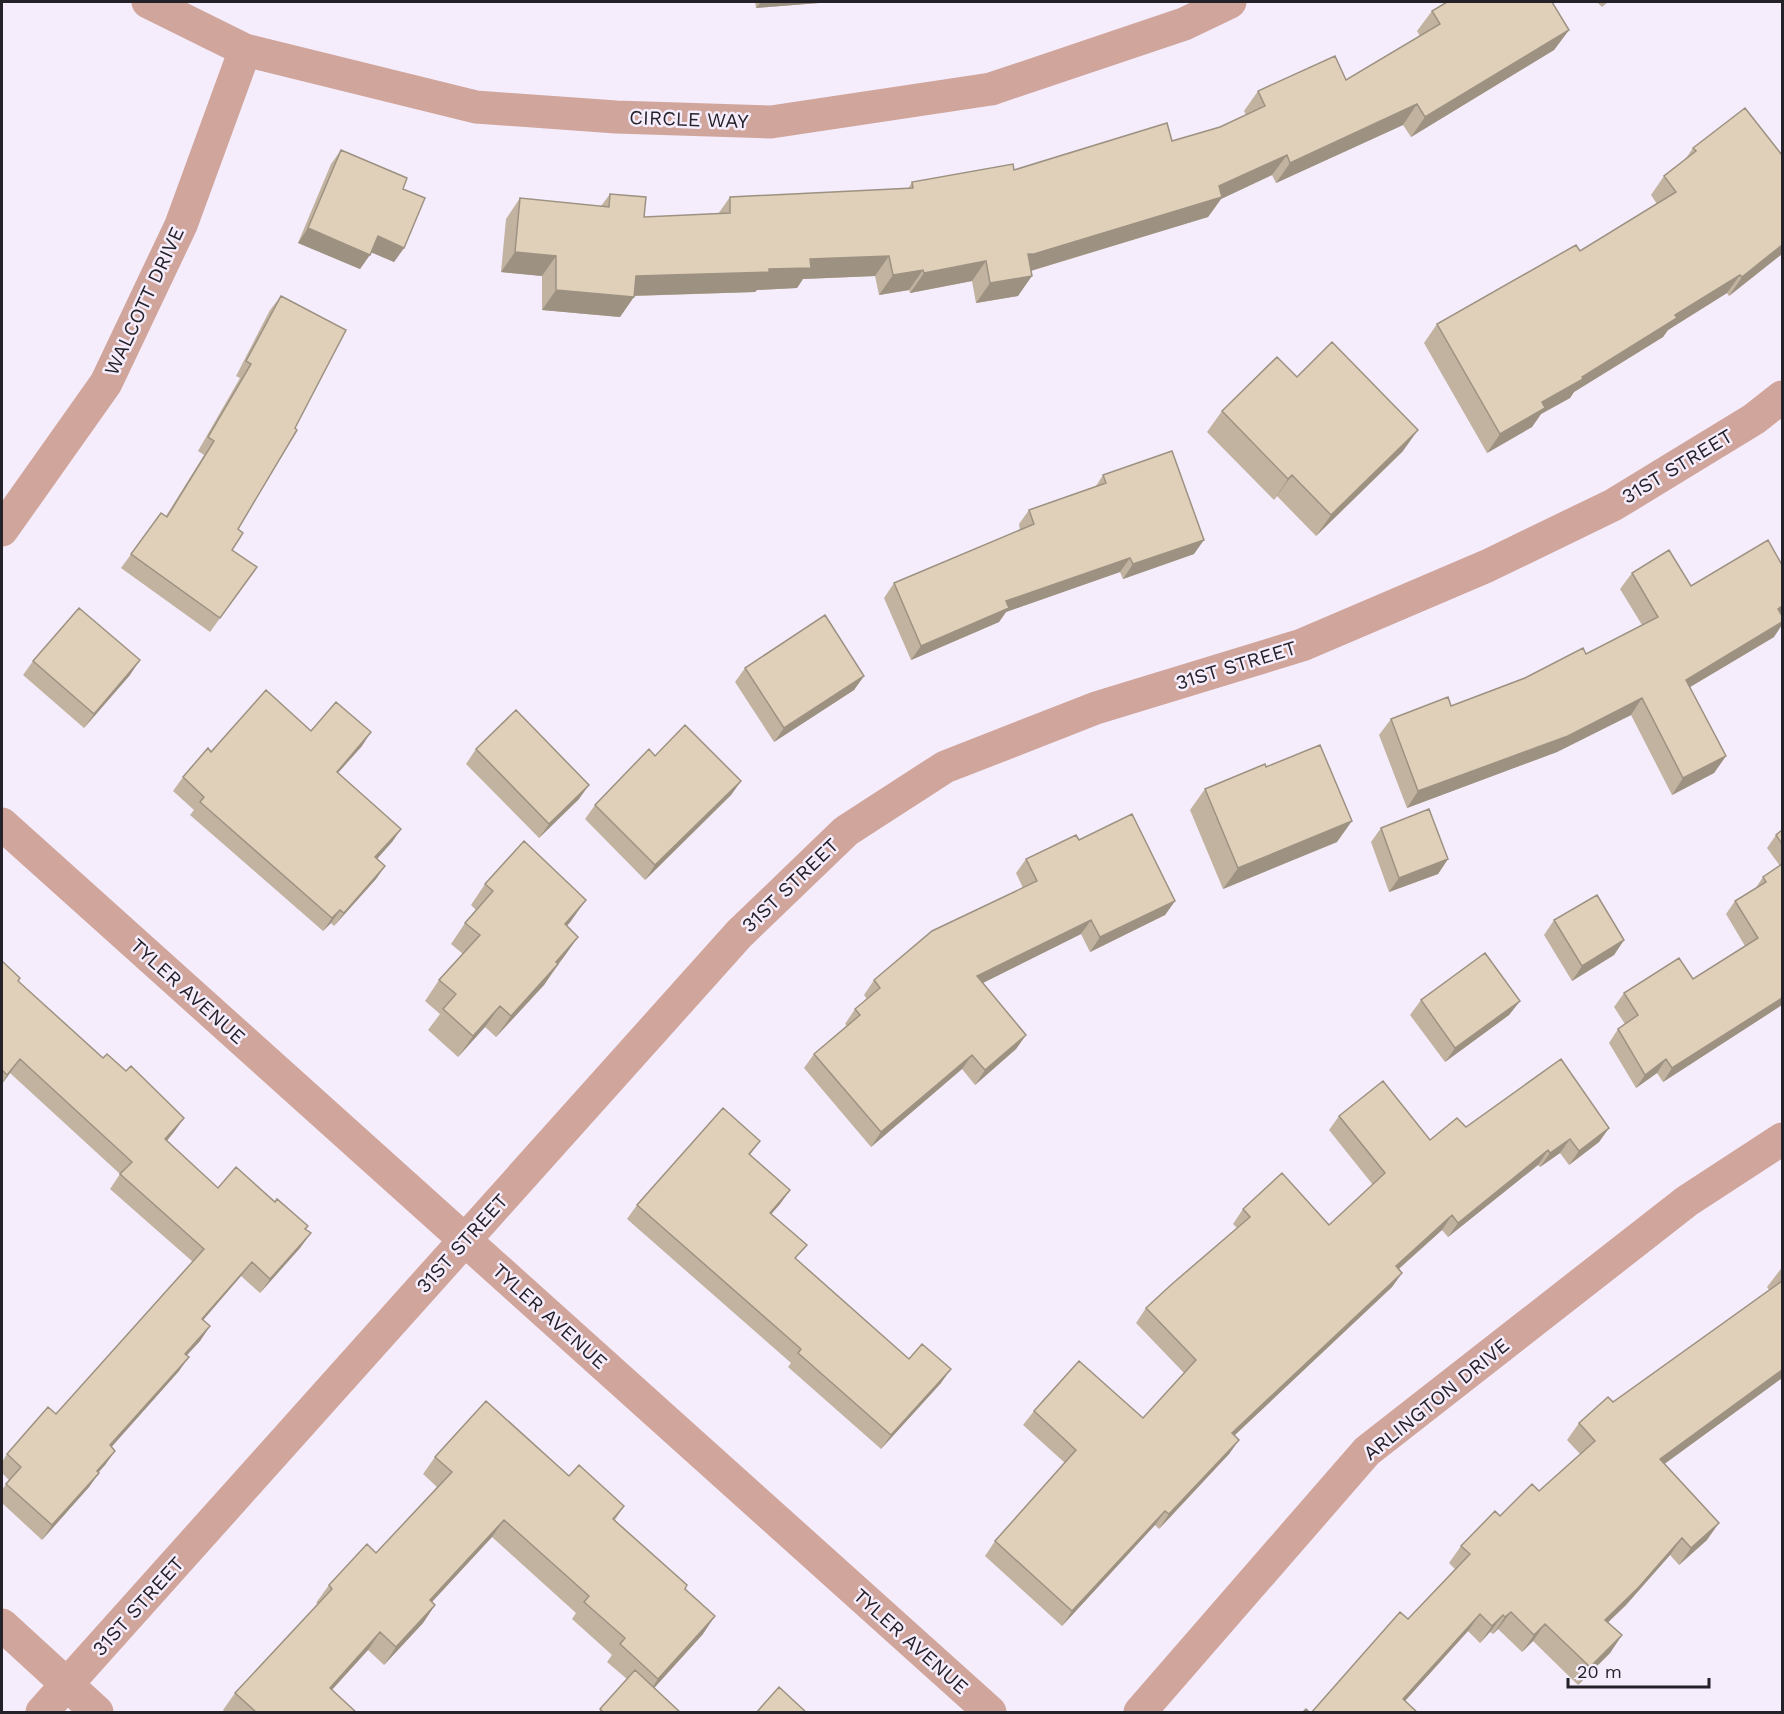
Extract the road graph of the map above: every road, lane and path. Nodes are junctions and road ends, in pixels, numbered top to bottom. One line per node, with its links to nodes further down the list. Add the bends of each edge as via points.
1 (148, 2): 3 (street, CIRCLE WAY)
2 (1230, 2): 3 (street, CIRCLE WAY, via 1184,24 991,89 771,122 476,107)
3 (245, 50): 5 (street, WALCOTT DRIVE, via 181,225 106,382)
4 (1782, 397): 8 (street, 31ST STREET, via 1613,505 1487,566 1302,645 1096,708 945,767 846,831 739,934)
5 (2, 530)
6 (2, 824): 8 (street, TYLER AVENUE)
7 (1782, 1139): 14 (street, ARLINGTON DRIVE, via 1687,1200 1367,1451)
8 (465, 1240): 10 (street, 31ST STREET); 13 (street, TYLER AVENUE)
9 (2, 1625): 10 (street)
10 (67, 1685): 11 (street, 31ST STREET); 12 (street)
11 (42, 1713)
12 (97, 1713)
13 (990, 1713)
14 (1140, 1713)

